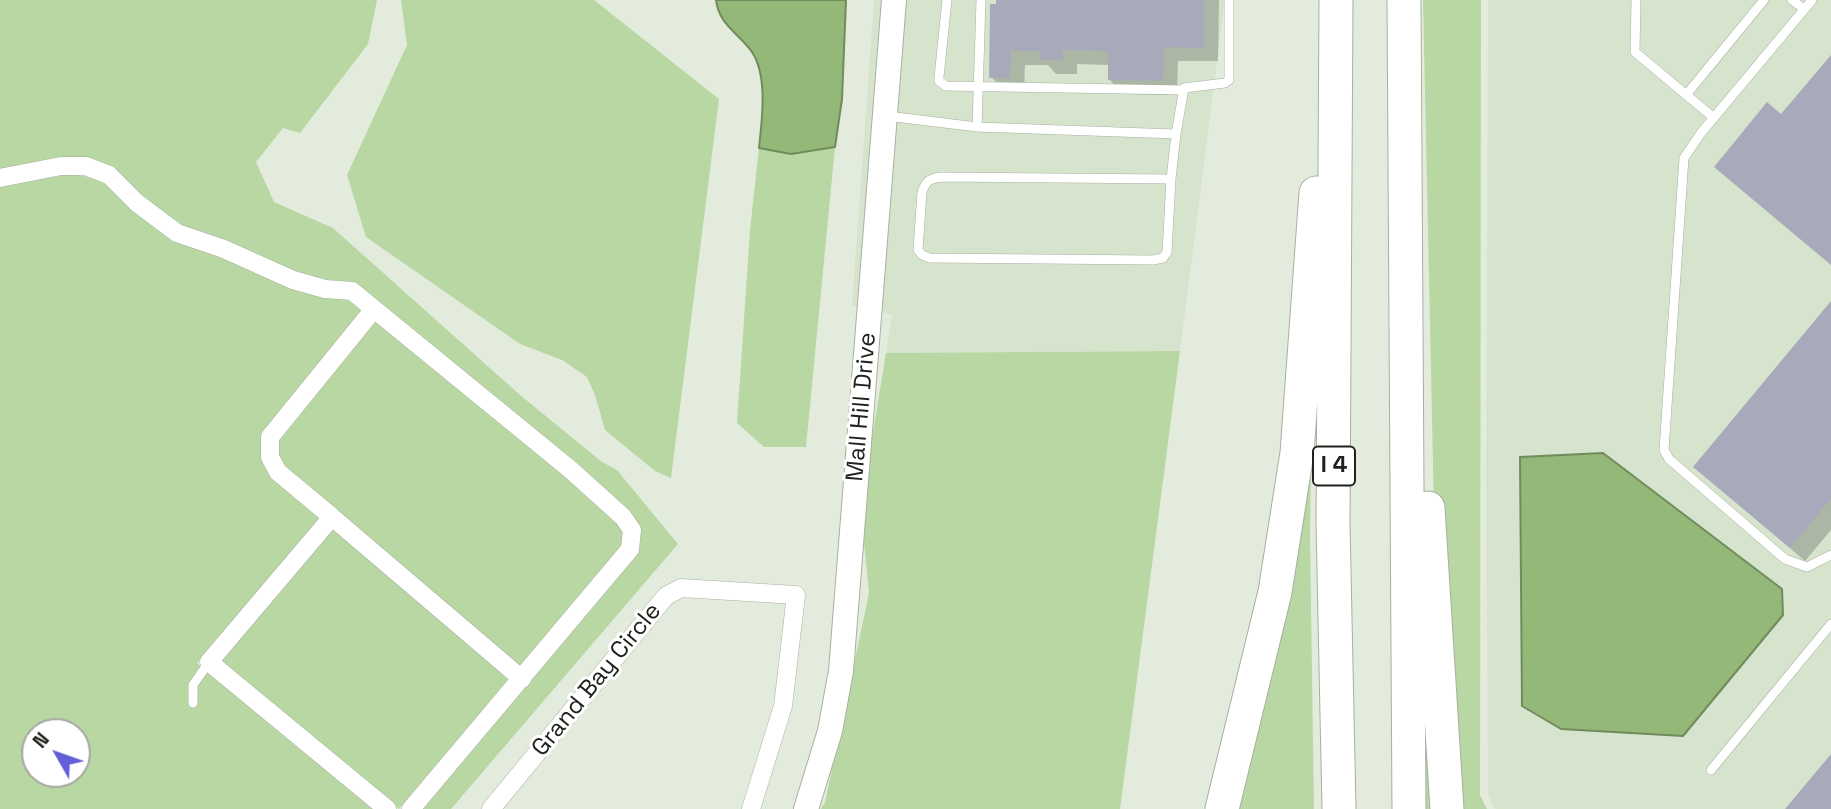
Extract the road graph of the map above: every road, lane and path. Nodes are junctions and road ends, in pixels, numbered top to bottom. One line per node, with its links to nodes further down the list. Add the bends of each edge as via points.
1 (894, 0): 15 (street, Mall Hill Drive)
2 (947, 0): 12 (lane, via 939,81 946,86)
3 (981, 0): 12 (lane)
4 (1229, 0): 13 (lane, via 1229,79)
5 (1335, 0): 17 (highway, I 4)
6 (1404, 0): 20 (highway)
7 (1636, 0): 14 (lane, via 1635,52)
8 (1765, 0): 14 (lane)
9 (1792, 0): 11 (lane)
10 (1812, 0): 11 (lane)
11 (1804, 9): 16 (lane)
12 (978, 88): 13 (lane); 18 (lane)
13 (1183, 90): 19 (lane)
14 (1686, 95): 16 (lane)
15 (885, 116): 18 (lane); 35 (street, Mall Hill Drive, via 841,671 830,731)
16 (1714, 118): 25 (lane, via 1684,158 1664,450 1785,559 1807,568)
17 (1336, 123): 36 (highway, via 1316,192 1297,453 1275,592); 37 (highway, I 4, via 1334,523)
18 (977, 127): 19 (lane)
19 (1176, 134): 22 (lane)
20 (1405, 149): 38 (highway); 39 (highway)
21 (0, 178): 23 (street, via 86,166 109,175 177,233 293,281 352,291)
22 (1171, 178): 22 (lane, via 1163,258 930,258 918,250 922,192 930,179)
23 (374, 309): 24 (street, via 270,437 270,457 278,472); 28 (street, via 571,470 632,530 630,549)
24 (332, 517): 27 (street); 28 (street)
25 (1831, 555)
26 (1831, 624): 30 (lane)
27 (209, 662): 29 (lane, via 193,685); 31 (street)
28 (522, 679): 32 (street)
29 (193, 702)
30 (1711, 770)
31 (387, 809)
32 (411, 809)
33 (491, 809): 34 (street, Grand Bay Circle, via 666,596 681,588 796,595 783,706)
34 (751, 809)
35 (806, 809)
36 (1222, 809)
37 (1339, 809)
38 (1409, 809)
39 (1447, 809)

